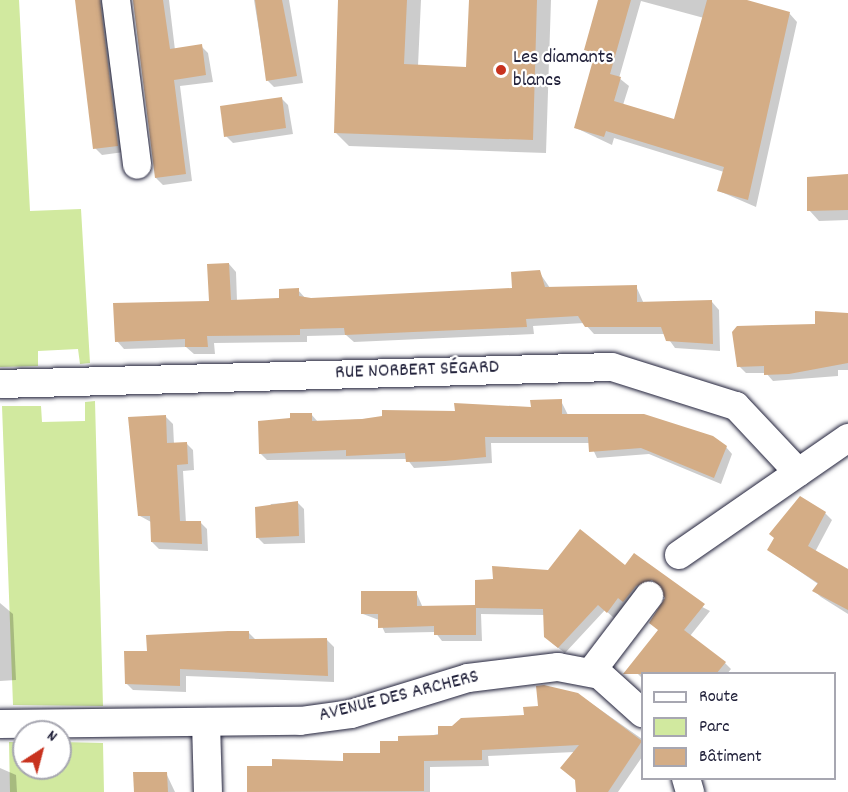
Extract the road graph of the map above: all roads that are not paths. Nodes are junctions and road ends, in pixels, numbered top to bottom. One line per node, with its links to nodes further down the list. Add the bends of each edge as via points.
1 (116, 0): 2 (street)
2 (137, 165)
3 (0, 384): 5 (street, RUE NORBERT SÉGARD, via 612,367 736,406)
4 (848, 438): 5 (street)
5 (798, 472): 6 (street)
6 (679, 555)
7 (649, 596): 8 (street)
8 (591, 672): 9 (street); 10 (street, AVENUE DES ARCHERS, via 558,667 509,671 436,686 338,716)
9 (641, 712)
10 (206, 722): 11 (street, AVENUE DES ARCHERS); 12 (street)
11 (0, 724)
12 (208, 792)

